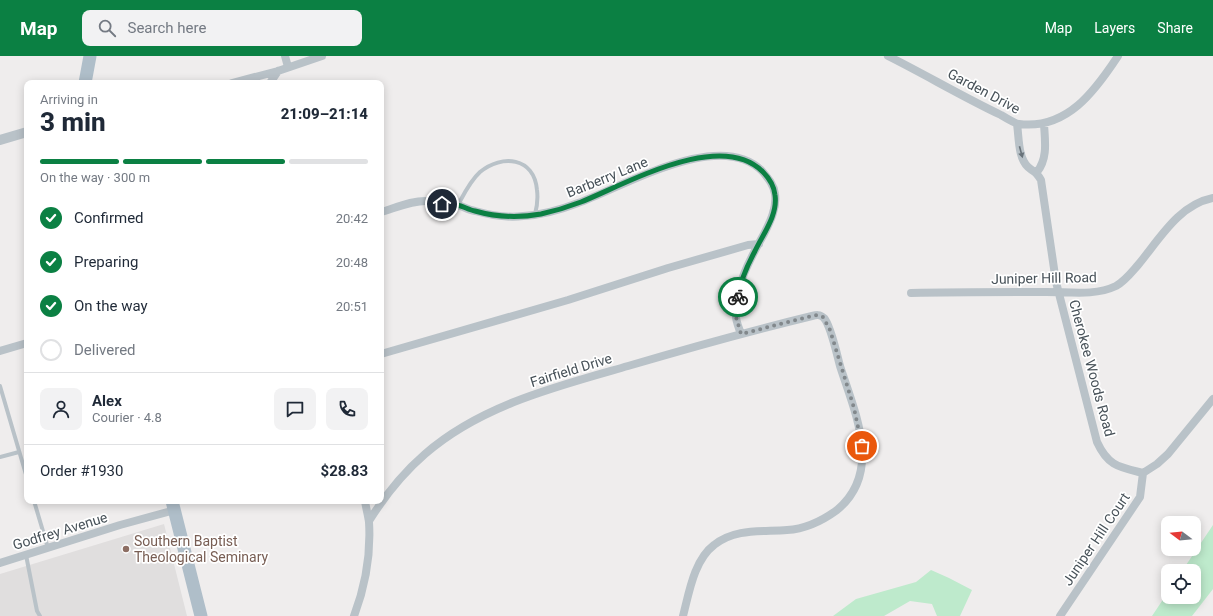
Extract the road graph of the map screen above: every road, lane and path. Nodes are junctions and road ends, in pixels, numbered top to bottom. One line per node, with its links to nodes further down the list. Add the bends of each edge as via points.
1 (90, 56): 8 (main road)
2 (285, 56): 6 (street)
3 (322, 56): 6 (street)
4 (888, 56): 11 (street, Garden Drive)
5 (1118, 56): 12 (street, Garden Drive, via 1091,94 1076,107)
6 (288, 67): 7 (street)
7 (278, 71): 9 (street); 10 (street)
8 (86, 80)
9 (244, 80)
10 (272, 80)
11 (1017, 124): 12 (street, Garden Drive); 15 (street, one-way to 15, via 1023,159 1028,167)
12 (1044, 124): 15 (street, via 1046,146 1042,165)
13 (24, 133): 14 (street)
14 (0, 140)
15 (1037, 172): 21 (street, Cherokee Woods Road, via 1041,180)
16 (1213, 198): 21 (street, Juniper Hill Road, via 1201,201 1180,215 1127,278 1116,286 1094,292)
17 (458, 205): 18 (street, Barberry Lane, via 428,201); 19 (street, Barberry Lane, via 475,211 510,217); 19 (lane, via 480,172 492,164 511,160 526,167 535,181)
18 (384, 211)
19 (535, 215): 20 (street, Barberry Lane, via 580,203 674,164 709,156 732,156 758,167 772,184 775,194 772,217)
20 (759, 244): 23 (street, Barberry Lane, via 744,272 738,291 736,317); 26 (street, via 668,268)
21 (1058, 292): 22 (street, Juniper Hill Road); 32 (street, Cherokee Woods Road, via 1102,453 1110,462 1120,467)
22 (911, 293)
23 (741, 334): 33 (street, Fairfield Drive, via 567,384 488,414 456,431 425,453); 45 (street, Fairfield Drive, via 812,316 823,317 830,330 854,408 862,441 863,466 852,494 831,515 816,523 788,530 742,532 715,544 698,567)
24 (24, 344): 25 (street)
25 (0, 351)
26 (384, 353)
27 (0, 386): 29 (lane)
28 (1213, 399): 32 (street, via 1168,454)
29 (20, 452): 30 (lane); 31 (lane)
30 (0, 457)
31 (24, 467)
32 (1143, 473): 46 (street, Juniper Hill Court, via 1140,497)
33 (384, 499)
34 (35, 504): 39 (lane)
35 (366, 504): 38 (street)
36 (380, 504): 38 (street, Fairfield Drive)
37 (173, 505): 39 (street, Godfrey Avenue); 43 (main road)
38 (369, 521): 44 (street, via 364,582)
39 (48, 548): 40 (street, Godfrey Avenue)
40 (26, 555): 41 (street, Godfrey Avenue); 42 (lane)
41 (0, 563)
42 (40, 616)
43 (201, 616)
44 (354, 616)
45 (683, 616)
46 (1060, 616)

